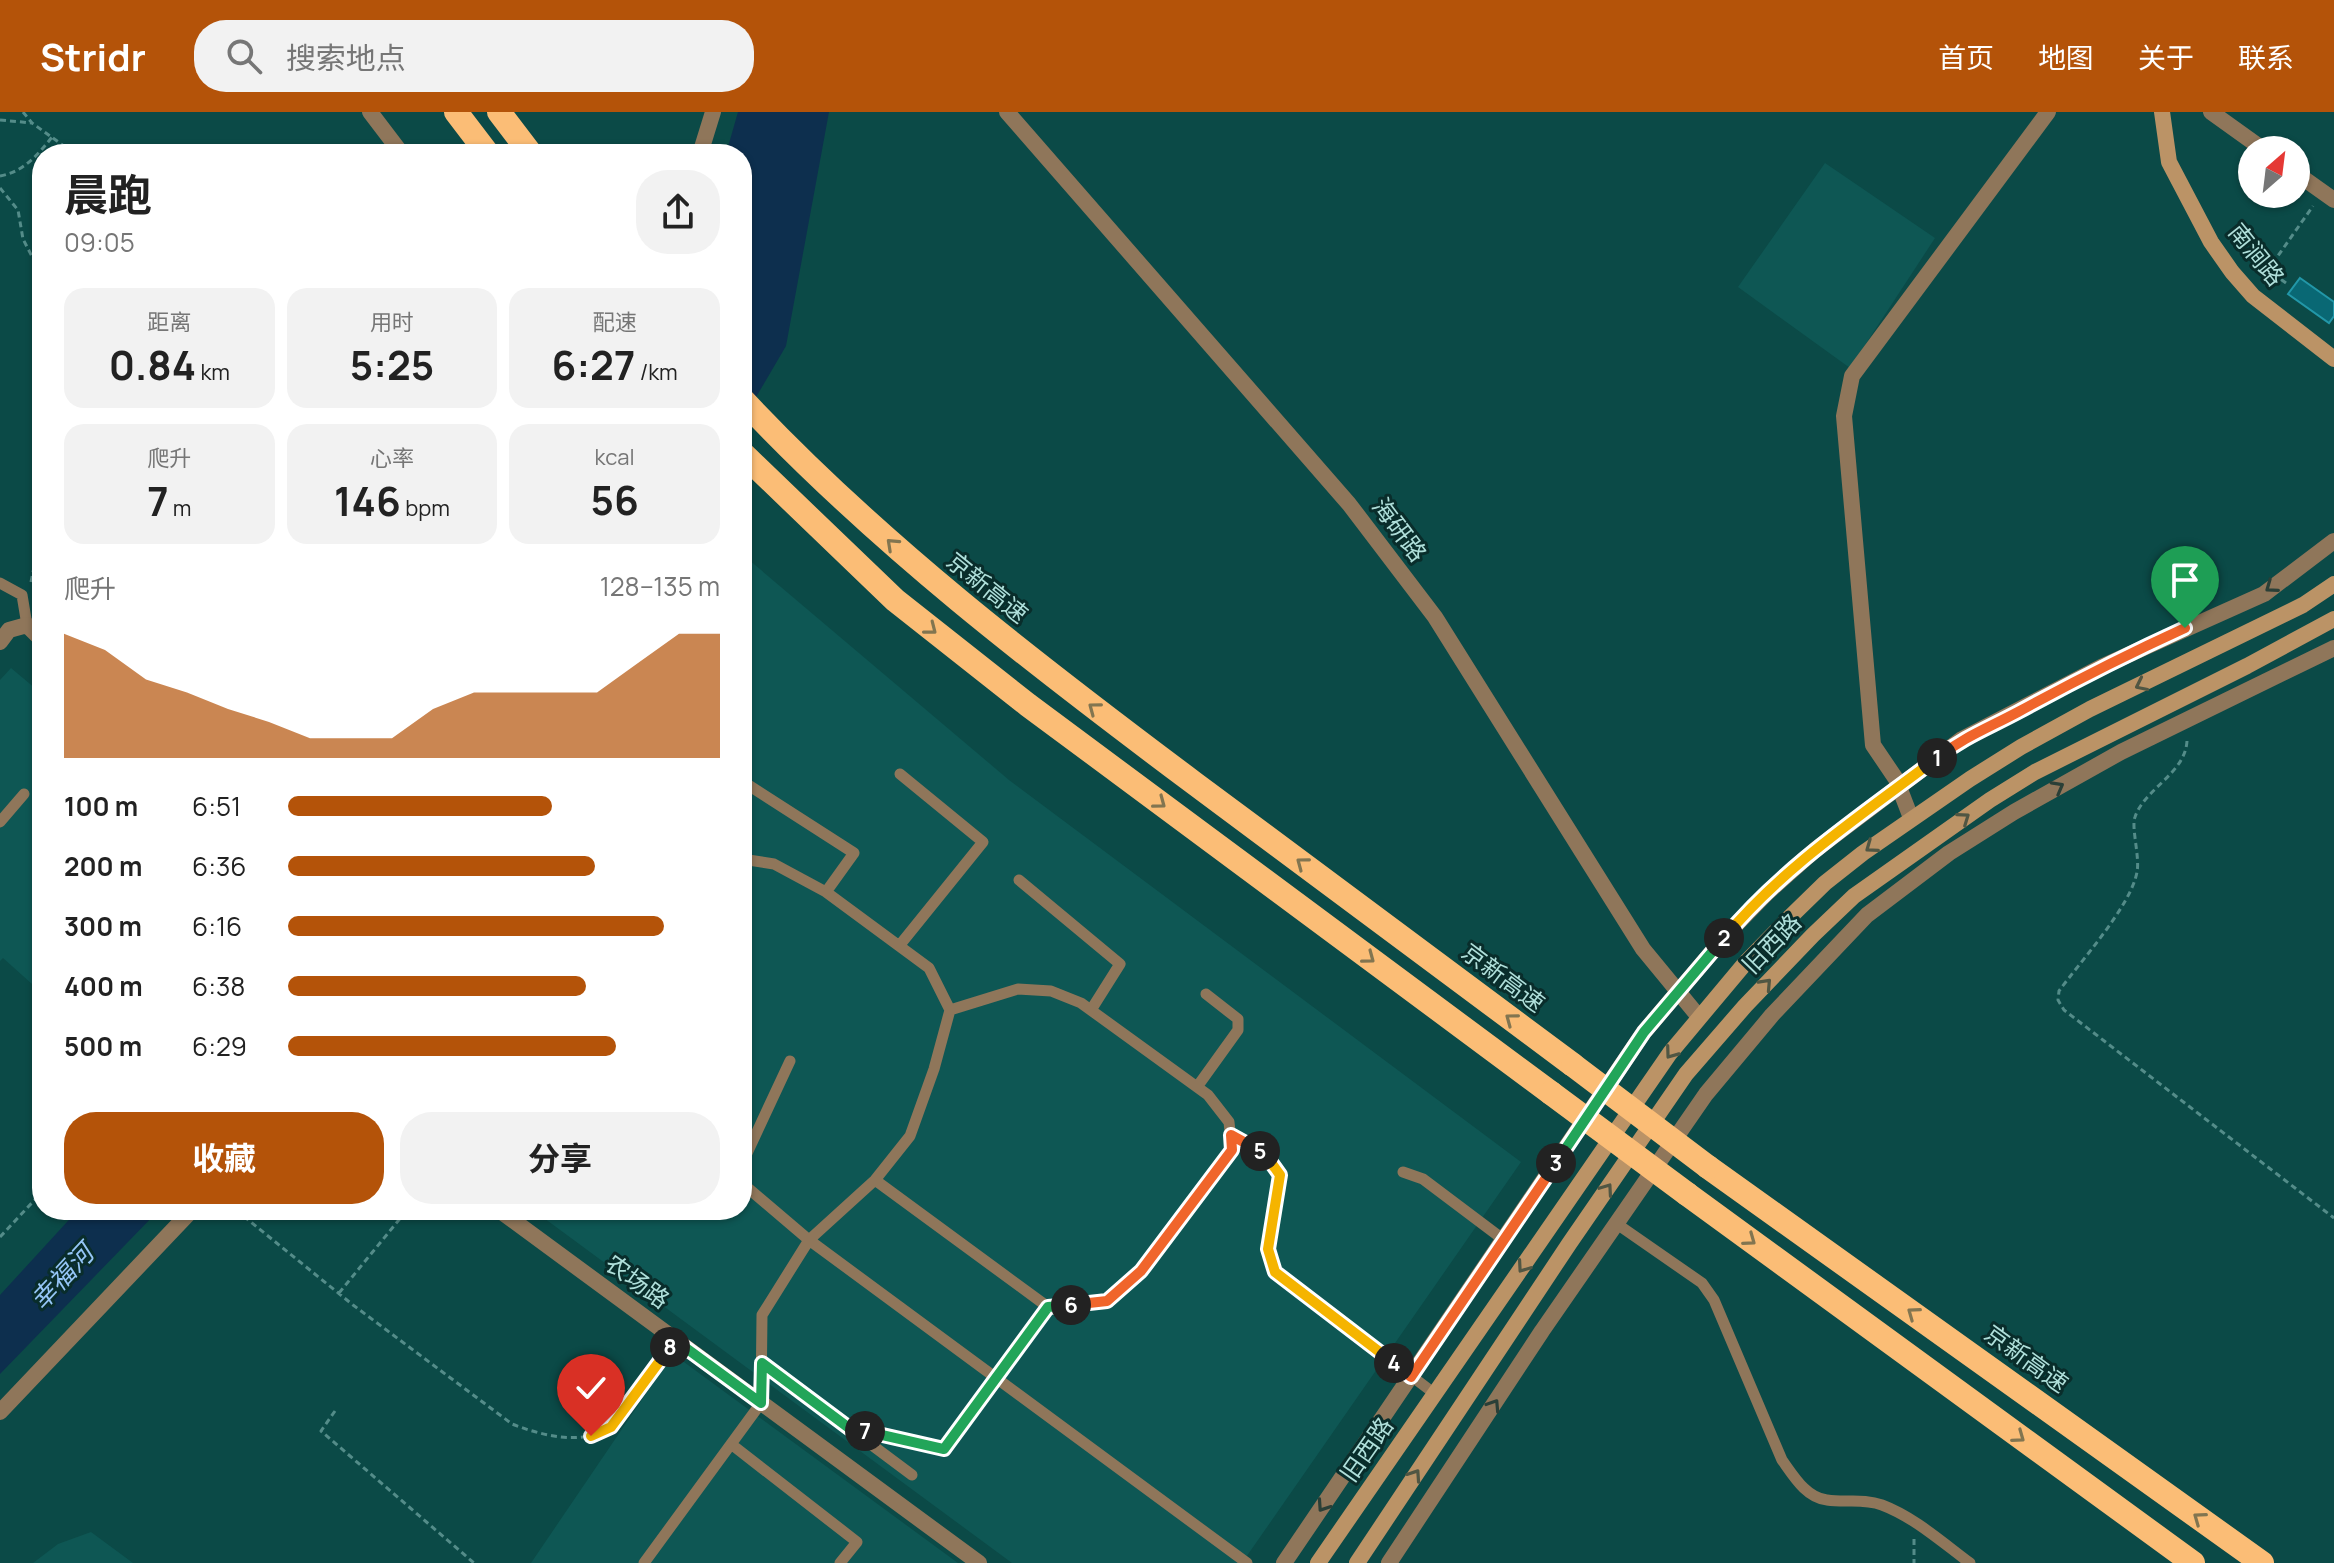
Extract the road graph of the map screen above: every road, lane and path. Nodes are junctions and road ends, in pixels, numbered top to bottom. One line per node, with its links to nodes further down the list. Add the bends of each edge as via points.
1 (23, 112): 11 (path)
2 (370, 112): 16 (street)
3 (456, 112): 17 (highway)
4 (499, 112): 18 (highway)
5 (713, 112): 19 (street)
6 (1007, 112): 51 (street, 海研路, via 1368,529 1435,617 1643,949)
7 (2048, 112): 42 (street, via 1852,376 1844,416 1873,745)
8 (2162, 112): 27 (main road, 南涧路, via 2169,162 2211,242 2253,296)
9 (2211, 112): 12 (street)
10 (0, 120): 11 (path)
11 (32, 123): 13 (path)
12 (2244, 136)
13 (52, 137): 14 (path); 15 (path)
14 (46, 144)
15 (61, 144)
16 (394, 144)
17 (480, 144)
18 (523, 144)
19 (703, 144)
20 (32, 159): 21 (path, via 13,174)
21 (0, 176)
22 (2310, 183): 24 (street)
23 (0, 188): 25 (path, via 18,210)
24 (2328, 196): 26 (path, via 2268,270)
25 (32, 260)
26 (2286, 283)
27 (2334, 359)
28 (752, 410): 99 (highway, 京新高速, one-way to 28, bridge, via 1708,1167 1047,673 916,566)
29 (752, 463): 98 (highway, one-way to 98, bridge, via 895,600 1016,696)
30 (2334, 541): 42 (street, one-way to 42, via 2264,594 2101,667 1962,739)
31 (32, 576): 34 (path)
32 (0, 583): 34 (lane)
33 (2334, 584): 45 (main road, 旧西路, one-way to 45, via 2303,605 2021,747)
34 (22, 595): 36 (lane)
35 (2334, 619): 94 (main road, 旧西路, one-way to 35, via 1686,1074 1813,935 1854,896 2035,772)
36 (27, 625): 37 (street); 38 (street, via 9,630)
37 (32, 630)
38 (0, 642)
39 (2334, 648): 40 (street)
40 (2187, 721): 64 (path, via 2186,746 2178,764 2133,820 2138,865 2129,893 2059,991 2058,1000 2064,1010); 69 (street, one-way to 40, via 1736,1056 1867,915 2014,812)
41 (900, 774): 50 (lane, via 983,842)
42 (1898, 785): 45 (street); 51 (street, via 1768,892)
43 (752, 787): 49 (lane, via 854,853)
44 (24, 794): 46 (lane)
45 (1911, 818): 55 (main road, 旧西路, one-way to 55, via 1825,883)
46 (0, 822)
47 (752, 861): 49 (lane, via 774,864)
48 (1019, 880): 54 (lane, via 1120,964)
49 (826, 892): 50 (lane)
50 (899, 946): 53 (lane, via 929,968)
51 (1678, 992): 55 (street, 海研路); 72 (street, via 1644,1032)
52 (1206, 994): 57 (lane, via 1238,1019 1238,1030)
53 (950, 1010): 54 (lane, via 1018,989 1051,991); 61 (lane, via 910,1136)
54 (1091, 1010): 57 (lane)
55 (1699, 1017): 79 (main road, 旧西路, one-way to 79)
56 (790, 1061): 59 (lane)
57 (1197, 1087): 58 (lane, via 1229,1122)
58 (1231, 1135): 74 (lane, via 1232,1150 1141,1271 1107,1301); 77 (lane, via 1265,1154 1280,1175 1268,1249 1275,1272)
59 (752, 1143)
60 (1403, 1172): 72 (lane, via 1423,1179)
61 (875, 1180): 71 (lane); 74 (lane)
62 (752, 1192): 71 (lane)
63 (32, 1203): 70 (path)
64 (2334, 1218)
65 (182, 1220): 82 (street)
66 (248, 1220): 73 (path)
67 (399, 1220): 73 (path)
68 (513, 1220): 75 (street, 农场路)
69 (1617, 1224): 86 (lane, via 1702,1283 1714,1300 1782,1460 1798,1482 1826,1500 1880,1504); 95 (street, one-way to 69)
70 (0, 1237)
71 (809, 1240): 76 (lane, via 762,1315); 78 (lane)
72 (1504, 1240): 77 (street)
73 (339, 1293): 75 (path, via 512,1424 540,1435 591,1436 611,1427)
74 (1048, 1307): 78 (lane)
75 (675, 1340): 80 (street, 农场路)
76 (762, 1363): 80 (lane); 83 (lane)
77 (1411, 1377): 79 (lane); 92 (street, one-way to 92)
78 (997, 1378): 83 (lane, via 944,1449); 91 (lane)
79 (1435, 1394): 93 (main road, 旧西路)
80 (761, 1403): 84 (lane); 90 (street, 农场路)
81 (335, 1411): 87 (path, via 321,1431)
82 (0, 1412)
83 (849, 1428): 85 (lane)
84 (731, 1444): 88 (lane); 89 (lane, via 857,1542)
85 (912, 1475)
86 (1912, 1521): 96 (path); 97 (lane)
87 (474, 1563)
88 (644, 1563)
89 (840, 1563)
90 (979, 1563)
91 (1247, 1563)
92 (1284, 1563)
93 (1318, 1563)
94 (1357, 1563)
95 (1389, 1563)
96 (1914, 1563)
97 (1970, 1563)
98 (2193, 1563)
99 (2262, 1563)

